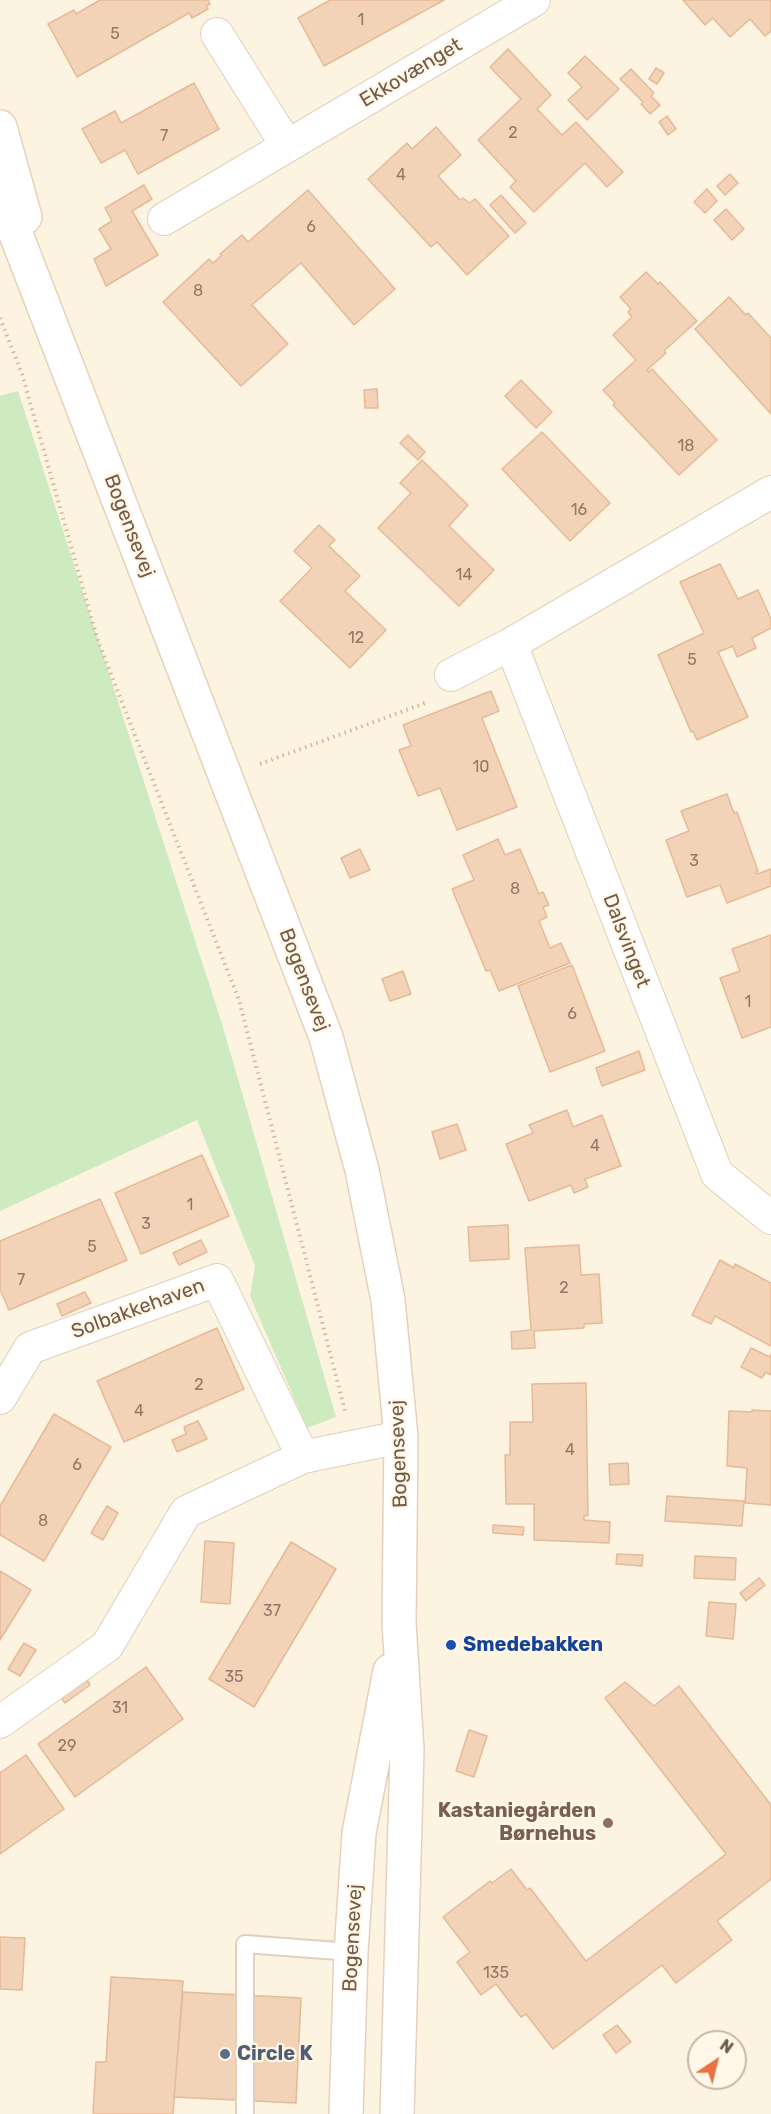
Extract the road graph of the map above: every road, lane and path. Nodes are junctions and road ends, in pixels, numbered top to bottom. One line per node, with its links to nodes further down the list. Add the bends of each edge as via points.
1 (534, 0): 4 (street, Ekkovænget)
2 (217, 34): 4 (street)
3 (0, 127): 8 (main road, Bogensevej)
4 (288, 146): 6 (street, Ekkovænget)
5 (0, 193): 8 (main road, Bogensevej)
6 (164, 219)
7 (0, 318): 16 (path, via 22,374 98,641 239,1000)
8 (68, 368): 12 (main road, Bogensevej)
9 (771, 492): 10 (street)
10 (511, 644): 11 (street); 13 (street, Dalsvinget, via 717,1174)
11 (451, 675): 12 (path, via 443,696)
12 (225, 777): 15 (main road, Bogensevej, via 326,1037 362,1170 388,1300)
13 (771, 1218)
14 (0, 1398): 17 (street, Solbakkehaven, via 30,1348 217,1280)
15 (401, 1437): 16 (street); 18 (main road, Bogensevej)
16 (354, 1447): 17 (street)
17 (303, 1457): 19 (street, via 186,1512 107,1646)
18 (399, 1623): 20 (main road, Bogensevej, via 359,1833); 23 (main road, Bogensevej, via 407,1750)
19 (0, 1722)
20 (351, 1952): 21 (lane, via 245,1944); 22 (main road, Bogensevej)
21 (245, 2114)
22 (346, 2114)
23 (398, 2114)

